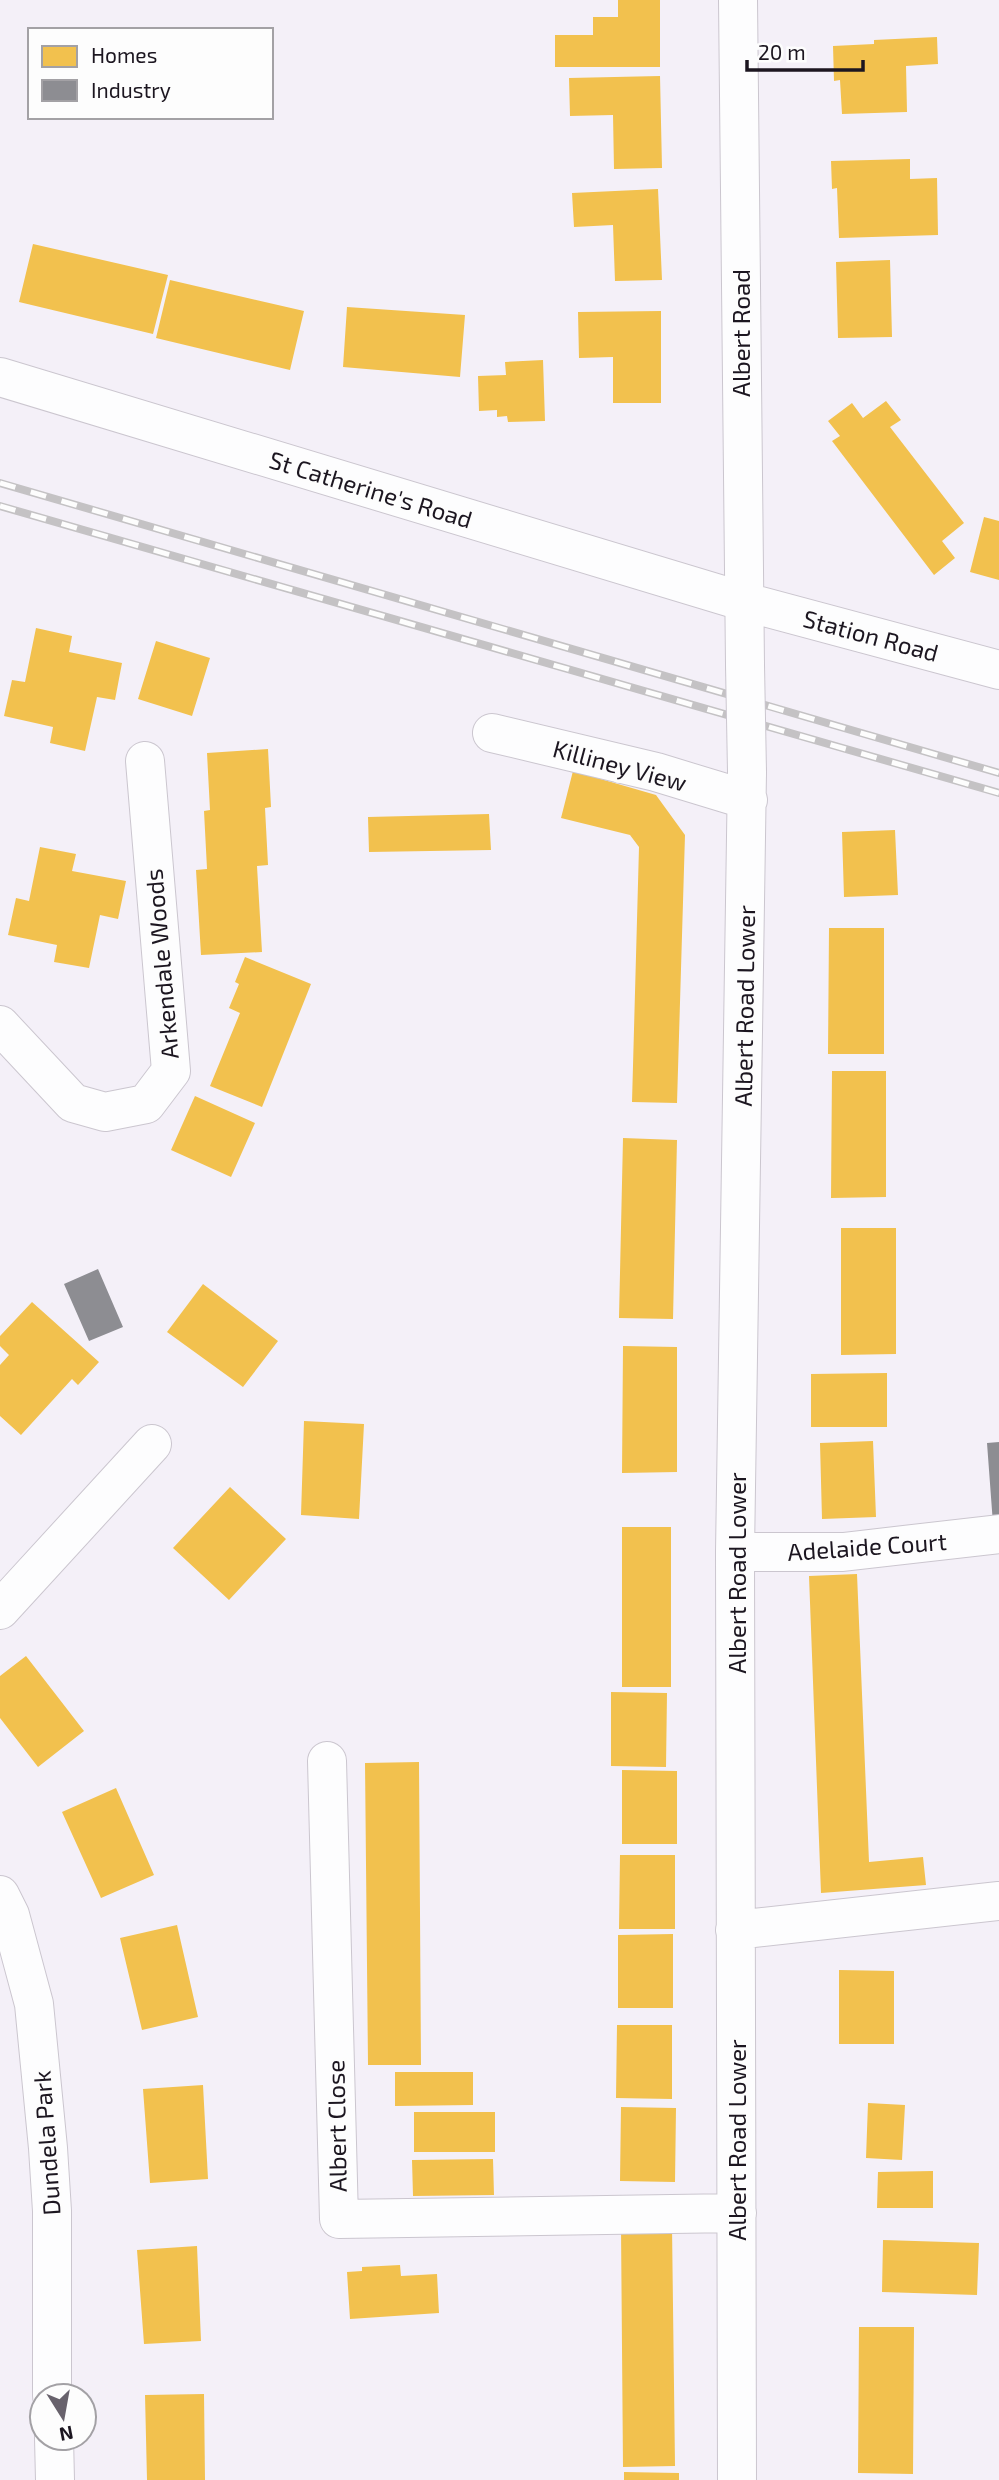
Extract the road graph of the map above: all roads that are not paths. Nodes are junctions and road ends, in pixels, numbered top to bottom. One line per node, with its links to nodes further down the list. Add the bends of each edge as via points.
1 (738, 0): 3 (street, Albert Road)
2 (0, 377): 3 (street, St Catherine's Road)
3 (742, 601): 4 (street, Albert Road); 5 (street, Station Road)
4 (744, 665): 8 (street, Albert Road Lower, bridge)
5 (999, 670)
6 (492, 733): 8 (street, Killiney View, via 656,772)
7 (145, 761): 9 (street, Arkendale Woods, via 171,1071 146,1104 105,1112 73,1103)
8 (747, 786): 12 (street, Albert Road Lower)
9 (0, 1025)
10 (152, 1444): 13 (street)
11 (999, 1534): 12 (street, Adelaide Court, via 843,1552)
12 (735, 1552): 17 (street, Albert Road Lower)
13 (0, 1611)
14 (327, 1761): 18 (street, Albert Close, via 338,2219)
15 (0, 1895): 19 (street, Dundela Park, via 10,1915 34,2004 52,2211)
16 (999, 1901): 17 (street)
17 (735, 1930): 18 (street, Albert Road Lower)
18 (737, 2213): 22 (street, Albert Road Lower)
19 (52, 2382)
20 (54, 2452): 21 (street)
21 (55, 2480)
22 (737, 2480)

